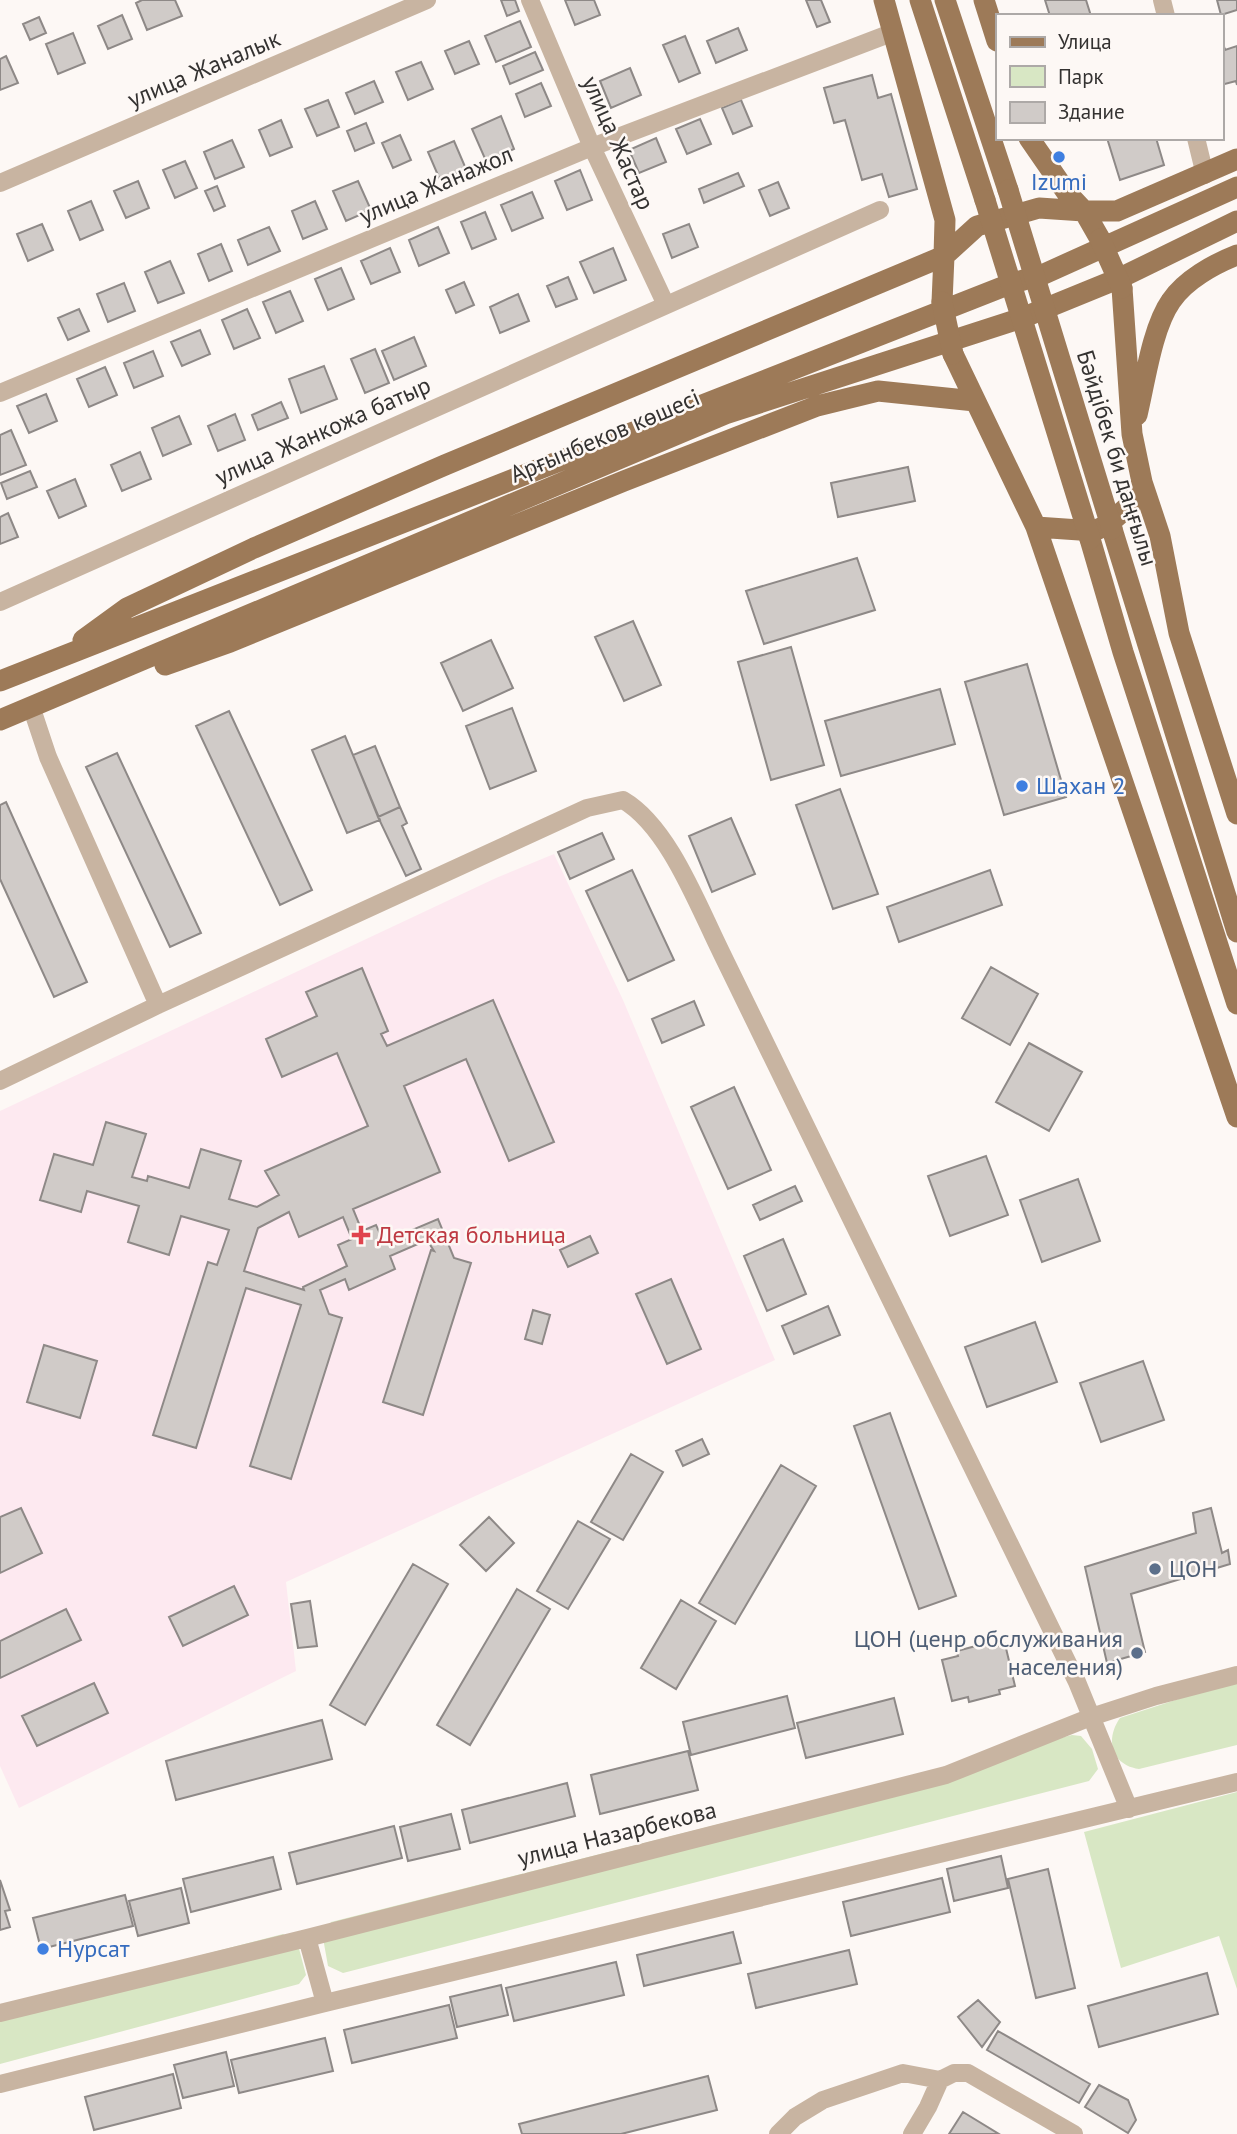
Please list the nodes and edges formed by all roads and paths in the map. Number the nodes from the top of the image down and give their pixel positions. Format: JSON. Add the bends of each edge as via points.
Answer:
{"nodes":[{"id":1,"x":427,"y":0,"type":"edge"},
{"id":2,"x":530,"y":0,"type":"edge"},
{"id":3,"x":884,"y":0,"type":"edge"},
{"id":4,"x":920,"y":0,"type":"edge"},
{"id":5,"x":945,"y":0,"type":"edge"},
{"id":6,"x":984,"y":0,"type":"edge"},
{"id":7,"x":894,"y":32,"type":"junction"},
{"id":8,"x":996,"y":38,"type":"edge"},
{"id":9,"x":1030,"y":140,"type":"edge"},
{"id":10,"x":1196,"y":140,"type":"edge"},
{"id":11,"x":592,"y":147,"type":"junction"},
{"id":12,"x":1237,"y":159,"type":"edge"},
{"id":13,"x":1205,"y":175,"type":"junction"},
{"id":14,"x":0,"y":183,"type":"edge"},
{"id":15,"x":1237,"y":187,"type":"edge"},
{"id":16,"x":880,"y":210,"type":"dead end"},
{"id":17,"x":1084,"y":211,"type":"junction"},
{"id":18,"x":1237,"y":221,"type":"edge"},
{"id":19,"x":1237,"y":255,"type":"edge"},
{"id":20,"x":944,"y":257,"type":"junction"},
{"id":21,"x":666,"y":304,"type":"junction"},
{"id":22,"x":0,"y":393,"type":"edge"},
{"id":23,"x":975,"y":401,"type":"junction"},
{"id":24,"x":1132,"y":434,"type":"junction"},
{"id":25,"x":1142,"y":482,"type":"junction"},
{"id":26,"x":1036,"y":527,"type":"junction"},
{"id":27,"x":0,"y":602,"type":"edge"},
{"id":28,"x":58,"y":658,"type":"junction"},
{"id":29,"x":0,"y":681,"type":"edge"},
{"id":30,"x":78,"y":687,"type":"junction"},
{"id":31,"x":31,"y":706,"type":"junction"},
{"id":32,"x":0,"y":720,"type":"edge"},
{"id":33,"x":1237,"y":814,"type":"edge"},
{"id":34,"x":1237,"y":932,"type":"edge"},
{"id":35,"x":1237,"y":1004,"type":"edge"},
{"id":36,"x":158,"y":1005,"type":"junction"},
{"id":37,"x":0,"y":1082,"type":"edge"},
{"id":38,"x":1237,"y":1117,"type":"edge"},
{"id":39,"x":1237,"y":1675,"type":"edge"},
{"id":40,"x":1091,"y":1717,"type":"junction"},
{"id":41,"x":1237,"y":1782,"type":"edge"},
{"id":42,"x":1129,"y":1809,"type":"junction"},
{"id":43,"x":307,"y":1938,"type":"junction"},
{"id":44,"x":325,"y":2003,"type":"junction"},
{"id":45,"x":0,"y":2013,"type":"edge"},
{"id":46,"x":940,"y":2080,"type":"junction"},
{"id":47,"x":0,"y":2084,"type":"edge"},
{"id":48,"x":778,"y":2134,"type":"edge"},
{"id":49,"x":912,"y":2134,"type":"edge"},
{"id":50,"x":1074,"y":2134,"type":"edge"}],
"edges":[{"from":1,"to":14,"type":"street","name":"улица Жаналык"},
{"from":2,"to":11,"type":"street","name":"улица Жастар"},
{"from":3,"to":7,"type":"main road"},
{"from":4,"to":35,"type":"main road","name":"Бәйдібек би даңғылы","bridge":true},
{"from":5,"to":34,"type":"main road","name":"Бәйдібек би даңғылы","bridge":true},
{"from":6,"to":8,"type":"main road"},
{"from":7,"to":11,"type":"street","name":"улица Жанажол"},
{"from":7,"to":20,"type":"main road","via":[[945,220]]},
{"from":9,"to":17,"type":"main road"},
{"from":10,"to":13,"type":"street"},
{"from":11,"to":21,"type":"street","name":"улица Жастар"},
{"from":11,"to":22,"type":"street","name":"улица Жанажол"},
{"from":12,"to":13,"type":"main road"},
{"from":13,"to":17,"type":"main road","via":[[1117,211]]},
{"from":15,"to":28,"type":"main road","name":"Арғынбеков көшесі","via":[[1044,274]]},
{"from":16,"to":21,"type":"street","name":"улица Жанкожа батыр"},
{"from":17,"to":20,"type":"main road","via":[[1038,208],[977,226]]},
{"from":17,"to":24,"type":"main road","bridge":true,"via":[[1122,288]]},
{"from":18,"to":30,"type":"main road","name":"Арғынбеков көшесі","via":[[1120,278],[1022,318],[725,414]]},
{"from":19,"to":24,"type":"main road","via":[[1199,276],[1172,299],[1160,322]]},
{"from":20,"to":23,"type":"main road","bridge":true,"via":[[942,302],[953,354]]},
{"from":20,"to":28,"type":"main road","via":[[254,548],[127,608]]},
{"from":21,"to":27,"type":"street","name":"улица Жанкожа батыр"},
{"from":23,"to":26,"type":"main road"},
{"from":23,"to":30,"type":"main road","via":[[878,391],[817,406],[230,642],[138,674]]},
{"from":24,"to":25,"type":"main road"},
{"from":25,"to":26,"type":"main road","via":[[1131,504],[1094,531]]},
{"from":25,"to":33,"type":"main road","via":[[1160,536],[1179,633]]},
{"from":26,"to":38,"type":"main road"},
{"from":28,"to":29,"type":"main road","name":"Арғынбеков көшесі"},
{"from":30,"to":31,"type":"main road","name":"Арғынбеков көшесі"},
{"from":31,"to":32,"type":"main road","name":"Арғынбеков көшесі"},
{"from":31,"to":36,"type":"street","via":[[48,757]]},
{"from":36,"to":37,"type":"street"},
{"from":36,"to":40,"type":"street","via":[[587,808],[623,800],[639,810],[665,841],[716,942]]},
{"from":39,"to":40,"type":"street","name":"улица Назарбекова"},
{"from":40,"to":42,"type":"street"},
{"from":40,"to":43,"type":"street","name":"улица Назарбекова","via":[[946,1775]]},
{"from":41,"to":42,"type":"street"},
{"from":42,"to":44,"type":"street"},
{"from":43,"to":44,"type":"street"},
{"from":43,"to":45,"type":"street","name":"улица Назарбекова"},
{"from":44,"to":47,"type":"street"},
{"from":46,"to":48,"type":"street","via":[[903,2073],[823,2101],[794,2117]]},
{"from":46,"to":49,"type":"street"},
{"from":46,"to":50,"type":"street","via":[[968,2073]]}]}
